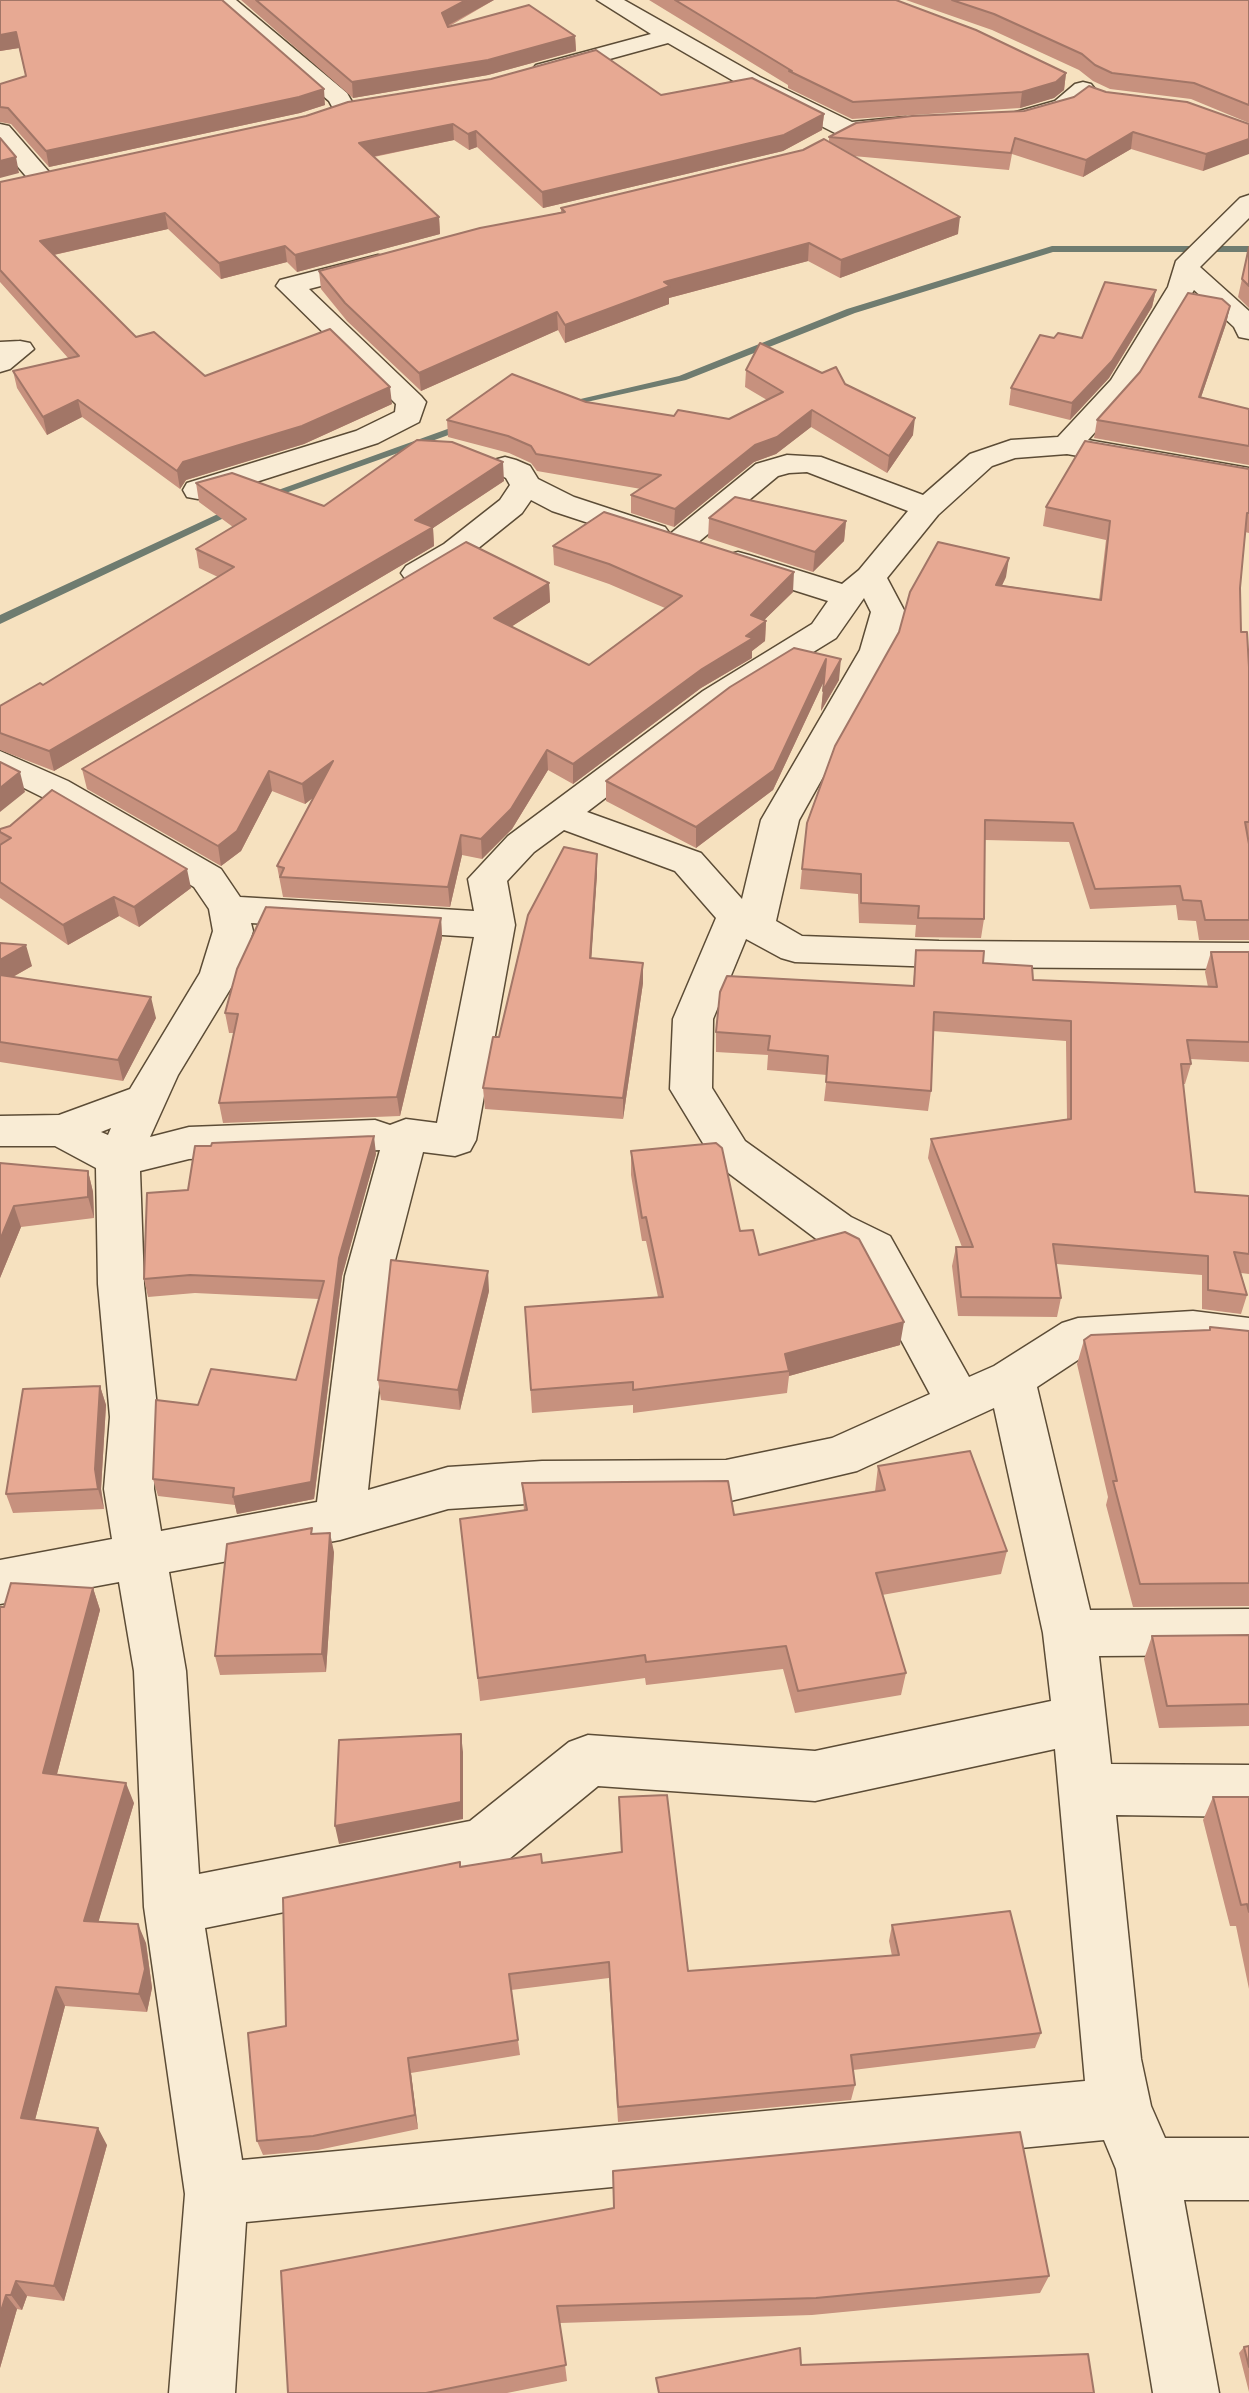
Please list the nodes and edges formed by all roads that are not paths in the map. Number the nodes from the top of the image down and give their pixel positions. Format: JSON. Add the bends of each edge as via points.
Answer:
{"nodes":[{"id":1,"x":223,"y":0,"type":"edge"},
{"id":2,"x":608,"y":0,"type":"edge"},
{"id":3,"x":669,"y":36,"type":"junction"},
{"id":4,"x":521,"y":77,"type":"edge"},
{"id":5,"x":1086,"y":88,"type":"edge"},
{"id":6,"x":373,"y":104,"type":"edge"},
{"id":7,"x":344,"y":109,"type":"junction"},
{"id":8,"x":319,"y":118,"type":"edge"},
{"id":9,"x":993,"y":120,"type":"edge"},
{"id":10,"x":924,"y":122,"type":"edge"},
{"id":11,"x":848,"y":130,"type":"junction"},
{"id":12,"x":0,"y":131,"type":"edge"},
{"id":13,"x":820,"y":145,"type":"edge"},
{"id":14,"x":70,"y":172,"type":"edge"},
{"id":15,"x":40,"y":177,"type":"junction"},
{"id":16,"x":13,"y":184,"type":"edge"},
{"id":17,"x":1249,"y":203,"type":"edge"},
{"id":18,"x":396,"y":258,"type":"edge"},
{"id":19,"x":1185,"y":267,"type":"junction"},
{"id":20,"x":1239,"y":308,"type":"edge"},
{"id":21,"x":1249,"y":331,"type":"edge"},
{"id":22,"x":0,"y":350,"type":"edge"},
{"id":23,"x":0,"y":363,"type":"edge"},
{"id":24,"x":1067,"y":445,"type":"junction"},
{"id":25,"x":484,"y":458,"type":"edge"},
{"id":26,"x":1249,"y":477,"type":"edge"},
{"id":27,"x":198,"y":490,"type":"edge"},
{"id":28,"x":518,"y":495,"type":"junction"},
{"id":29,"x":927,"y":508,"type":"junction"},
{"id":30,"x":679,"y":542,"type":"junction"},
{"id":31,"x":858,"y":586,"type":"junction"},
{"id":32,"x":388,"y":590,"type":"edge"},
{"id":33,"x":0,"y":762,"type":"edge"},
{"id":34,"x":562,"y":816,"type":"junction"},
{"id":35,"x":228,"y":909,"type":"junction"},
{"id":36,"x":746,"y":921,"type":"junction"},
{"id":37,"x":496,"y":925,"type":"junction"},
{"id":38,"x":1249,"y":956,"type":"edge"},
{"id":39,"x":146,"y":1099,"type":"junction"},
{"id":40,"x":62,"y":1130,"type":"junction"},
{"id":41,"x":0,"y":1131,"type":"edge"},
{"id":42,"x":406,"y":1135,"type":"junction"},
{"id":43,"x":118,"y":1160,"type":"junction"},
{"id":44,"x":1249,"y":1336,"type":"edge"},
{"id":45,"x":1011,"y":1379,"type":"junction"},
{"id":46,"x":958,"y":1401,"type":"junction"},
{"id":47,"x":340,"y":1519,"type":"junction"},
{"id":48,"x":142,"y":1558,"type":"junction"},
{"id":49,"x":0,"y":1582,"type":"edge"},
{"id":50,"x":1249,"y":1632,"type":"edge"},
{"id":51,"x":1069,"y":1633,"type":"junction"},
{"id":52,"x":1080,"y":1719,"type":"junction"},
{"id":53,"x":1086,"y":1789,"type":"junction"},
{"id":54,"x":1249,"y":1791,"type":"edge"},
{"id":55,"x":173,"y":1907,"type":"junction"},
{"id":56,"x":1121,"y":2108,"type":"junction"},
{"id":57,"x":1147,"y":2169,"type":"junction"},
{"id":58,"x":1249,"y":2169,"type":"edge"},
{"id":59,"x":216,"y":2194,"type":"junction"},
{"id":60,"x":202,"y":2393,"type":"edge"},
{"id":61,"x":1186,"y":2393,"type":"edge"}],
"edges":[{"from":1,"to":7,"type":"street","via":[[339,98]]},
{"from":2,"to":3,"type":"street"},
{"from":3,"to":4,"type":"street"},
{"from":3,"to":11,"type":"street"},
{"from":5,"to":9,"type":"street","via":[[1063,106]]},
{"from":6,"to":7,"type":"street"},
{"from":7,"to":8,"type":"street"},
{"from":10,"to":11,"type":"street"},
{"from":11,"to":13,"type":"street"},
{"from":12,"to":15,"type":"street"},
{"from":14,"to":15,"type":"street"},
{"from":15,"to":16,"type":"street"},
{"from":17,"to":19,"type":"street"},
{"from":18,"to":27,"type":"street","via":[[290,286],[411,402],[399,435],[367,437]]},
{"from":19,"to":20,"type":"street"},
{"from":19,"to":24,"type":"street","via":[[1182,287],[1124,383]]},
{"from":20,"to":21,"type":"street"},
{"from":22,"to":23,"type":"street","via":[[20,349]]},
{"from":24,"to":26,"type":"street"},
{"from":24,"to":29,"type":"street","via":[[1011,449],[981,460]]},
{"from":25,"to":28,"type":"street","via":[[519,472]]},
{"from":28,"to":30,"type":"street"},
{"from":28,"to":32,"type":"street","via":[[455,551]]},
{"from":29,"to":30,"type":"street","via":[[810,463],[787,464],[767,470]]},
{"from":29,"to":31,"type":"street"},
{"from":30,"to":31,"type":"street"},
{"from":31,"to":34,"type":"street","via":[[824,631],[715,698]]},
{"from":31,"to":36,"type":"street","via":[[888,612],[877,650],[780,820]]},
{"from":33,"to":35,"type":"street","via":[[208,878]]},
{"from":34,"to":36,"type":"street","via":[[688,862]]},
{"from":34,"to":37,"type":"street","via":[[521,844],[487,879]]},
{"from":35,"to":37,"type":"street"},
{"from":35,"to":39,"type":"street","via":[[233,931],[220,973]]},
{"from":36,"to":38,"type":"street","via":[[795,949]]},
{"from":36,"to":46,"type":"street","via":[[693,1019],[691,1089],[730,1152],[835,1229],[874,1248]]},
{"from":37,"to":42,"type":"street","via":[[455,1140]]},
{"from":39,"to":40,"type":"street"},
{"from":39,"to":43,"type":"street"},
{"from":40,"to":41,"type":"street"},
{"from":40,"to":43,"type":"street"},
{"from":42,"to":43,"type":"street","via":[[189,1143]]},
{"from":42,"to":47,"type":"street","via":[[368,1276]]},
{"from":43,"to":48,"type":"street","via":[[121,1284],[134,1417],[129,1489]]},
{"from":44,"to":45,"type":"street","via":[[1193,1329],[1078,1336]]},
{"from":45,"to":46,"type":"street"},
{"from":45,"to":51,"type":"street"},
{"from":46,"to":47,"type":"street","via":[[840,1457],[726,1481],[448,1488]]},
{"from":47,"to":48,"type":"street"},
{"from":48,"to":49,"type":"street"},
{"from":48,"to":55,"type":"street","via":[[160,1671]]},
{"from":50,"to":51,"type":"street"},
{"from":51,"to":52,"type":"street"},
{"from":52,"to":53,"type":"street"},
{"from":52,"to":55,"type":"street","via":[[815,1776],[588,1760],[483,1845]]},
{"from":53,"to":54,"type":"street"},
{"from":53,"to":56,"type":"street","via":[[1111,2059]]},
{"from":55,"to":59,"type":"street"},
{"from":56,"to":57,"type":"street"},
{"from":56,"to":59,"type":"street"},
{"from":57,"to":58,"type":"street"},
{"from":57,"to":61,"type":"street"},
{"from":59,"to":60,"type":"street"}]}
